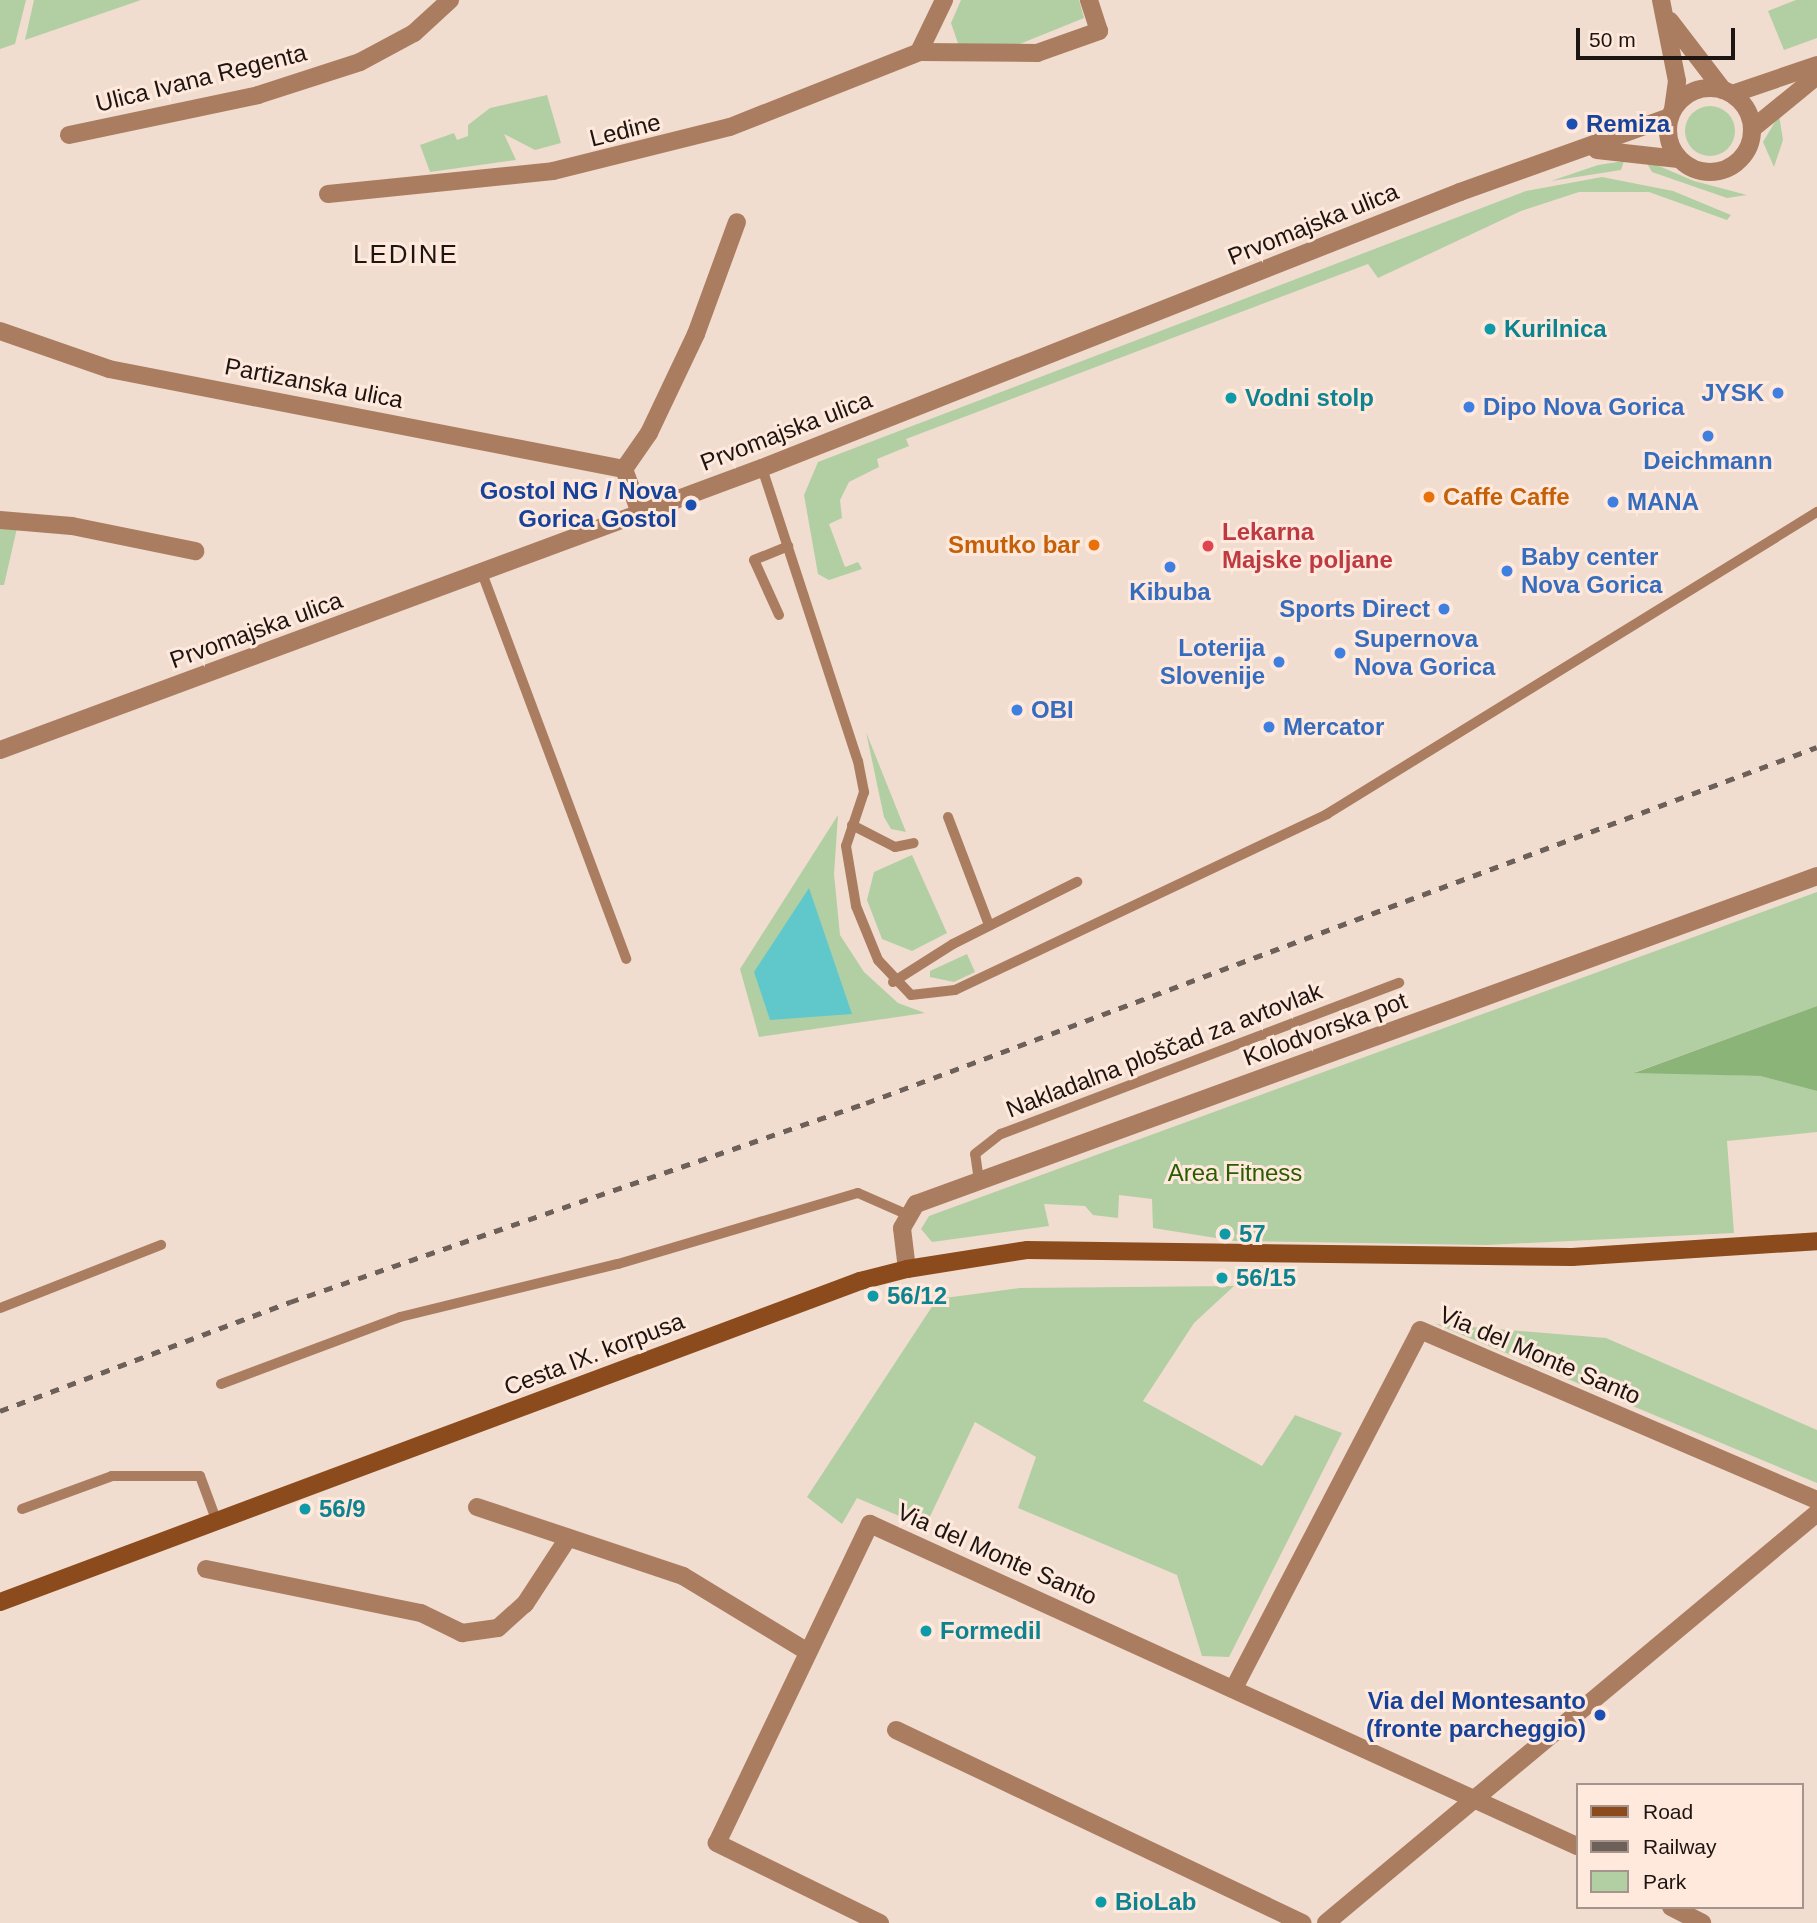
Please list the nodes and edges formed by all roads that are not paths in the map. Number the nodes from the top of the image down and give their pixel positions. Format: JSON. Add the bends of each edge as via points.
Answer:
{"nodes":[{"id":1,"x":450,"y":0,"type":"edge"},
{"id":2,"x":944,"y":0,"type":"edge"},
{"id":3,"x":1089,"y":0,"type":"edge"},
{"id":4,"x":1664,"y":8,"type":"edge"},
{"id":5,"x":919,"y":52,"type":"junction"},
{"id":6,"x":1817,"y":65,"type":"edge"},
{"id":7,"x":1817,"y":76,"type":"edge"},
{"id":8,"x":1727,"y":92,"type":"junction"},
{"id":9,"x":1671,"y":113,"type":"junction"},
{"id":10,"x":1752,"y":129,"type":"junction"},
{"id":11,"x":69,"y":135,"type":"dead end"},
{"id":12,"x":1587,"y":150,"type":"junction"},
{"id":13,"x":1679,"y":159,"type":"junction"},
{"id":14,"x":328,"y":194,"type":"dead end"},
{"id":15,"x":737,"y":222,"type":"dead end"},
{"id":16,"x":0,"y":331,"type":"edge"},
{"id":17,"x":762,"y":468,"type":"junction"},
{"id":18,"x":624,"y":469,"type":"junction"},
{"id":19,"x":1817,"y":512,"type":"edge"},
{"id":20,"x":640,"y":513,"type":"junction"},
{"id":21,"x":0,"y":520,"type":"edge"},
{"id":22,"x":788,"y":546,"type":"junction"},
{"id":23,"x":195,"y":551,"type":"dead end"},
{"id":24,"x":482,"y":573,"type":"junction"},
{"id":25,"x":779,"y":615,"type":"dead end"},
{"id":26,"x":0,"y":751,"type":"edge"},
{"id":27,"x":948,"y":817,"type":"dead end"},
{"id":28,"x":852,"y":825,"type":"junction"},
{"id":29,"x":914,"y":843,"type":"dead end"},
{"id":30,"x":1817,"y":876,"type":"edge"},
{"id":31,"x":1077,"y":882,"type":"dead end"},
{"id":32,"x":989,"y":925,"type":"junction"},
{"id":33,"x":626,"y":959,"type":"dead end"},
{"id":34,"x":893,"y":982,"type":"junction"},
{"id":35,"x":1399,"y":983,"type":"dead end"},
{"id":36,"x":979,"y":1181,"type":"junction"},
{"id":37,"x":906,"y":1214,"type":"junction"},
{"id":38,"x":1817,"y":1241,"type":"edge"},
{"id":39,"x":161,"y":1245,"type":"dead end"},
{"id":40,"x":908,"y":1269,"type":"junction"},
{"id":41,"x":0,"y":1308,"type":"edge"},
{"id":42,"x":221,"y":1384,"type":"dead end"},
{"id":43,"x":1817,"y":1500,"type":"edge"},
{"id":44,"x":477,"y":1507,"type":"dead end"},
{"id":45,"x":22,"y":1509,"type":"dead end"},
{"id":46,"x":1817,"y":1513,"type":"edge"},
{"id":47,"x":216,"y":1522,"type":"junction"},
{"id":48,"x":568,"y":1538,"type":"junction"},
{"id":49,"x":206,"y":1569,"type":"dead end"},
{"id":50,"x":0,"y":1602,"type":"edge"},
{"id":51,"x":808,"y":1653,"type":"junction"},
{"id":52,"x":1234,"y":1688,"type":"junction"},
{"id":53,"x":897,"y":1730,"type":"dead end"},
{"id":54,"x":1477,"y":1797,"type":"junction"},
{"id":55,"x":1576,"y":1846,"type":"edge"},
{"id":56,"x":1675,"y":1909,"type":"edge"},
{"id":57,"x":880,"y":1923,"type":"edge"},
{"id":58,"x":1303,"y":1923,"type":"edge"},
{"id":59,"x":1326,"y":1923,"type":"edge"},
{"id":60,"x":1702,"y":1923,"type":"edge"}],
"edges":[{"from":1,"to":11,"type":"street","name":"Ulica Ivana Regenta","via":[[414,33],[360,62],[258,94]]},
{"from":2,"to":5,"type":"street"},
{"from":3,"to":5,"type":"street","name":"Ledine","via":[[1099,31],[1037,53]]},
{"from":4,"to":8,"type":"street"},
{"from":4,"to":9,"type":"street","via":[[1677,81]]},
{"from":5,"to":14,"type":"street","name":"Ledine","via":[[730,127],[610,161]]},
{"from":6,"to":8,"type":"street","name":"Prvomajska ulica"},
{"from":7,"to":10,"type":"street","name":"Prvomajska ulica"},
{"from":8,"to":9,"type":"street","name":"Prvomajska ulica","via":[[1695,90]]},
{"from":8,"to":10,"type":"street"},
{"from":9,"to":12,"type":"street","name":"Prvomajska ulica"},
{"from":9,"to":13,"type":"street","via":[[1668,139]]},
{"from":10,"to":13,"type":"street","name":"Prvomajska ulica","via":[[1746,152],[1728,169],[1702,172]]},
{"from":12,"to":13,"type":"street","name":"Prvomajska ulica"},
{"from":12,"to":17,"type":"street","name":"Prvomajska ulica","via":[[1460,192]]},
{"from":15,"to":18,"type":"street","via":[[696,334],[649,433]]},
{"from":16,"to":18,"type":"street","name":"Partizanska ulica","via":[[108,369]]},
{"from":17,"to":20,"type":"street","name":"Prvomajska ulica"},
{"from":17,"to":22,"type":"lane"},
{"from":18,"to":20,"type":"street"},
{"from":19,"to":34,"type":"lane","via":[[1327,814],[955,990],[911,995]]},
{"from":20,"to":24,"type":"street","name":"Prvomajska ulica"},
{"from":21,"to":23,"type":"street","via":[[72,526]]},
{"from":22,"to":25,"type":"lane","via":[[754,560]]},
{"from":22,"to":28,"type":"lane","via":[[858,761],[864,792]]},
{"from":24,"to":26,"type":"street","name":"Prvomajska ulica"},
{"from":24,"to":33,"type":"lane"},
{"from":27,"to":32,"type":"lane"},
{"from":28,"to":29,"type":"lane","via":[[895,847]]},
{"from":28,"to":34,"type":"lane","via":[[846,846],[856,906]]},
{"from":30,"to":36,"type":"street","name":"Kolodvorska pot"},
{"from":31,"to":32,"type":"lane"},
{"from":32,"to":34,"type":"lane"},
{"from":35,"to":36,"type":"lane","name":"Nakladalna ploščad za avtovlak","via":[[1001,1134],[975,1154]]},
{"from":36,"to":37,"type":"street","name":"Kolodvorska pot"},
{"from":37,"to":40,"type":"street"},
{"from":37,"to":42,"type":"lane","via":[[858,1193],[618,1264],[400,1317]]},
{"from":38,"to":40,"type":"main road","name":"Cesta IX. korpusa","via":[[1572,1256],[1027,1250]]},
{"from":39,"to":41,"type":"lane"},
{"from":40,"to":47,"type":"main road","name":"Cesta IX. korpusa","via":[[860,1281]]},
{"from":43,"to":52,"type":"street","name":"Via del Monte Santo","via":[[1420,1330]]},
{"from":44,"to":48,"type":"street"},
{"from":45,"to":47,"type":"lane","via":[[112,1476],[200,1476]]},
{"from":46,"to":54,"type":"street"},
{"from":47,"to":50,"type":"main road","name":"Cesta IX. korpusa"},
{"from":48,"to":49,"type":"street","via":[[524,1604],[498,1628],[462,1633],[421,1613]]},
{"from":48,"to":51,"type":"street","via":[[682,1576]]},
{"from":51,"to":52,"type":"street","name":"Via del Monte Santo","via":[[870,1524]]},
{"from":51,"to":57,"type":"street","name":"Via del Monte Santo","via":[[717,1843]]},
{"from":52,"to":54,"type":"street","name":"Via del Monte Santo"},
{"from":53,"to":58,"type":"street"},
{"from":54,"to":55,"type":"street","name":"Via del Monte Santo"},
{"from":54,"to":59,"type":"street"},
{"from":56,"to":60,"type":"street"}]}
